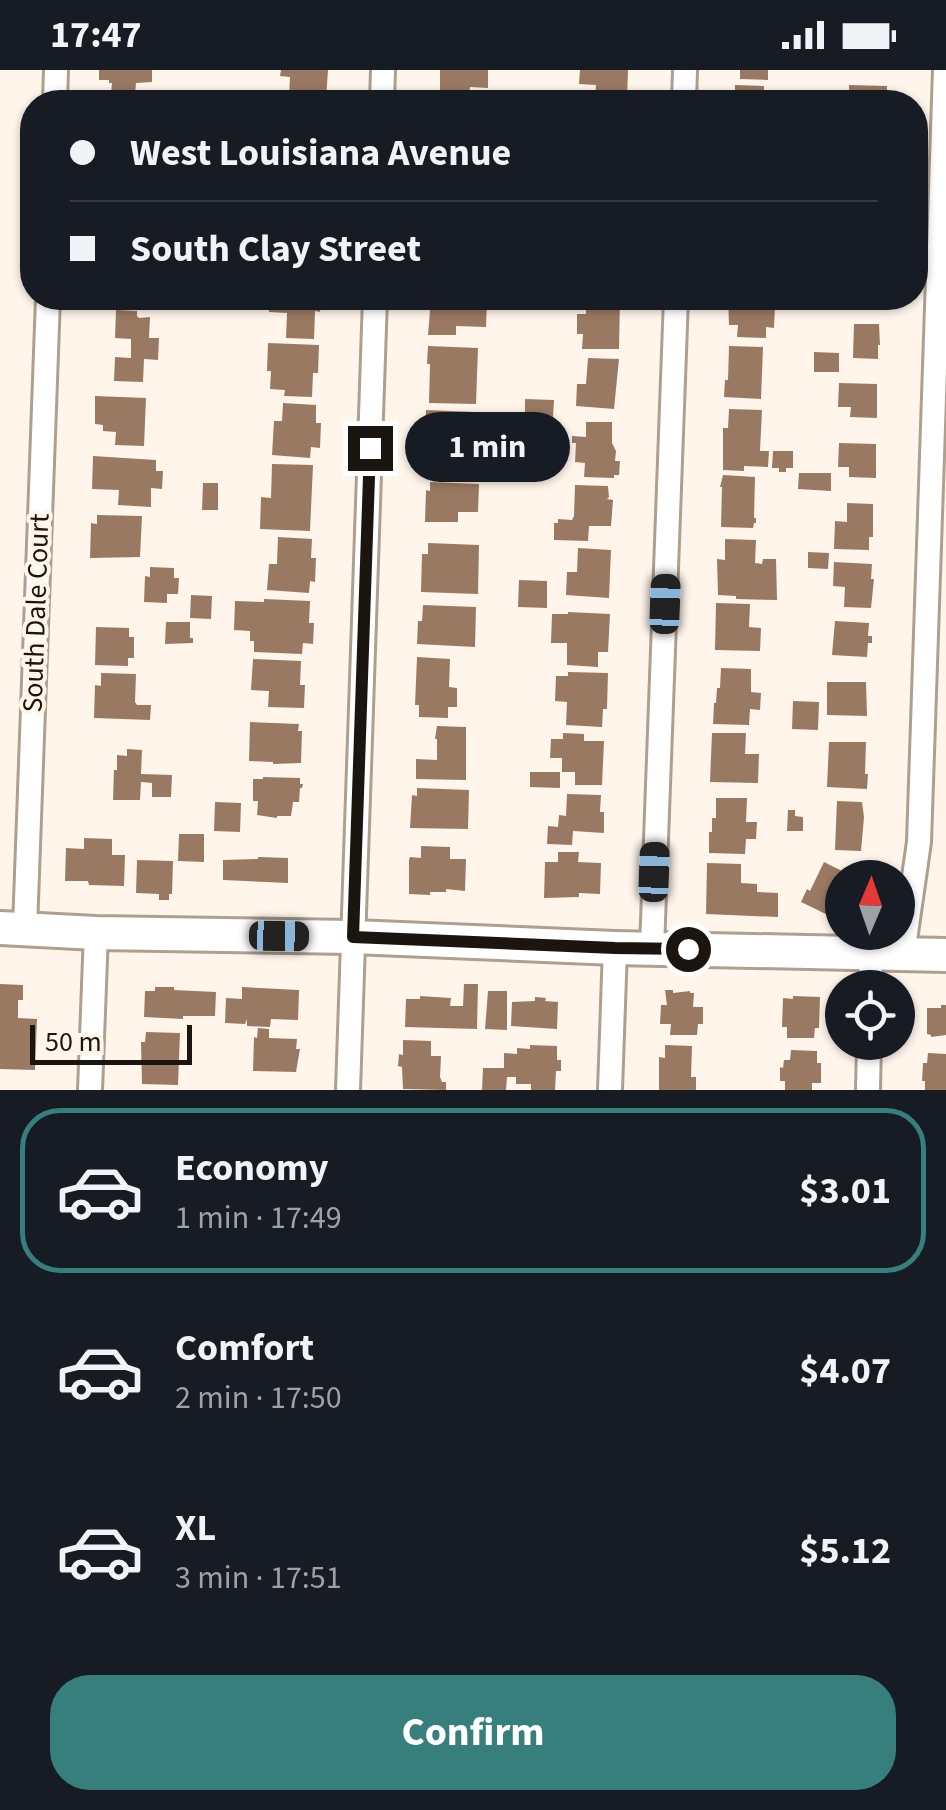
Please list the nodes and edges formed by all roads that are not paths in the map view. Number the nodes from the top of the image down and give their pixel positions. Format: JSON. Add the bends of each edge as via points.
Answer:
{"nodes":[{"id":1,"x":945,"y":70,"type":"edge"},
{"id":2,"x":47,"y":310,"type":"edge"},
{"id":3,"x":375,"y":310,"type":"edge"},
{"id":4,"x":676,"y":310,"type":"edge"},
{"id":5,"x":12,"y":928,"type":"edge"},
{"id":6,"x":96,"y":933,"type":"junction"},
{"id":7,"x":353,"y":937,"type":"junction"},
{"id":8,"x":615,"y":948,"type":"junction"},
{"id":9,"x":652,"y":948,"type":"junction"},
{"id":10,"x":887,"y":953,"type":"junction"},
{"id":11,"x":946,"y":955,"type":"edge"},
{"id":12,"x":879,"y":970,"type":"edge"},
{"id":13,"x":869,"y":1060,"type":"edge"},
{"id":14,"x":90,"y":1090,"type":"edge"},
{"id":15,"x":348,"y":1090,"type":"edge"},
{"id":16,"x":610,"y":1090,"type":"edge"},
{"id":17,"x":868,"y":1090,"type":"edge"}],
"edges":[{"from":1,"to":10,"type":"street","via":[[920,842]]},
{"from":2,"to":5,"type":"street","name":"South Dale Court"},
{"from":3,"to":7,"type":"street"},
{"from":4,"to":9,"type":"street"},
{"from":5,"to":6,"type":"street"},
{"from":6,"to":7,"type":"street"},
{"from":6,"to":14,"type":"street"},
{"from":7,"to":8,"type":"street"},
{"from":7,"to":15,"type":"street"},
{"from":8,"to":9,"type":"street"},
{"from":8,"to":16,"type":"street"},
{"from":9,"to":10,"type":"street"},
{"from":10,"to":11,"type":"street"},
{"from":10,"to":12,"type":"street"},
{"from":13,"to":17,"type":"street"}]}
